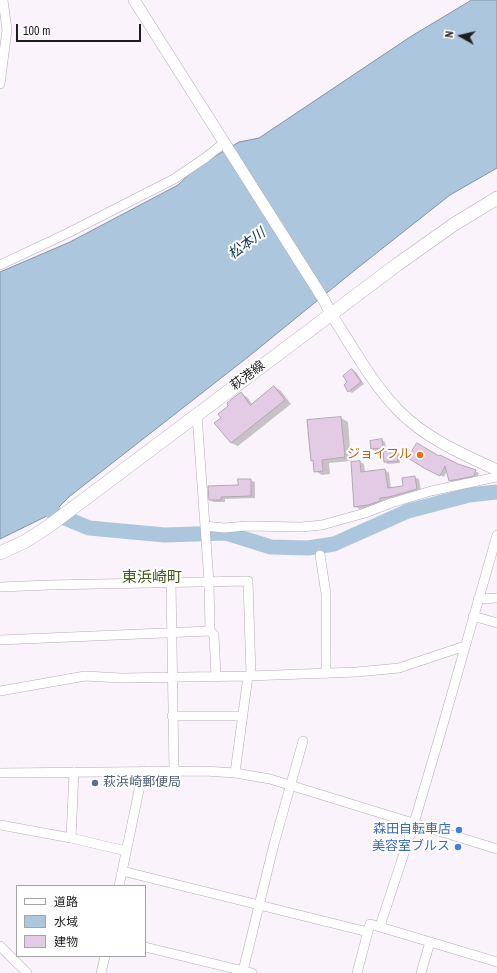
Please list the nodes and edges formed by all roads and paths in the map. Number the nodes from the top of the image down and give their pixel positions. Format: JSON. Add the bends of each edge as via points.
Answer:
{"nodes":[{"id":1,"x":3,"y":0,"type":"edge"},
{"id":2,"x":134,"y":0,"type":"edge"},
{"id":3,"x":0,"y":84,"type":"edge"},
{"id":4,"x":225,"y":145,"type":"junction"},
{"id":5,"x":497,"y":198,"type":"edge"},
{"id":6,"x":0,"y":265,"type":"edge"},
{"id":7,"x":331,"y":314,"type":"junction"},
{"id":8,"x":197,"y":414,"type":"junction"},
{"id":9,"x":497,"y":470,"type":"edge"},
{"id":10,"x":497,"y":477,"type":"edge"},
{"id":11,"x":205,"y":528,"type":"junction"},
{"id":12,"x":497,"y":535,"type":"edge"},
{"id":13,"x":0,"y":553,"type":"edge"},
{"id":14,"x":320,"y":555,"type":"dead end"},
{"id":15,"x":170,"y":582,"type":"junction"},
{"id":16,"x":209,"y":582,"type":"junction"},
{"id":17,"x":0,"y":587,"type":"edge"},
{"id":18,"x":497,"y":598,"type":"edge"},
{"id":19,"x":478,"y":599,"type":"junction"},
{"id":20,"x":473,"y":616,"type":"junction"},
{"id":21,"x":497,"y":623,"type":"edge"},
{"id":22,"x":210,"y":631,"type":"junction"},
{"id":23,"x":171,"y":633,"type":"junction"},
{"id":24,"x":0,"y":640,"type":"edge"},
{"id":25,"x":465,"y":646,"type":"junction"},
{"id":26,"x":326,"y":674,"type":"junction"},
{"id":27,"x":216,"y":676,"type":"junction"},
{"id":28,"x":249,"y":676,"type":"junction"},
{"id":29,"x":172,"y":677,"type":"junction"},
{"id":30,"x":0,"y":691,"type":"edge"},
{"id":31,"x":172,"y":716,"type":"junction"},
{"id":32,"x":242,"y":716,"type":"junction"},
{"id":33,"x":303,"y":741,"type":"dead end"},
{"id":34,"x":143,"y":771,"type":"junction"},
{"id":35,"x":174,"y":771,"type":"junction"},
{"id":36,"x":74,"y":772,"type":"junction"},
{"id":37,"x":0,"y":773,"type":"edge"},
{"id":38,"x":234,"y":773,"type":"junction"},
{"id":39,"x":291,"y":786,"type":"junction"},
{"id":40,"x":414,"y":823,"type":"junction"},
{"id":41,"x":0,"y":825,"type":"edge"},
{"id":42,"x":71,"y":838,"type":"junction"},
{"id":43,"x":497,"y":848,"type":"edge"},
{"id":44,"x":126,"y":851,"type":"junction"},
{"id":45,"x":122,"y":871,"type":"junction"},
{"id":46,"x":119,"y":885,"type":"edge"},
{"id":47,"x":258,"y":905,"type":"junction"},
{"id":48,"x":380,"y":926,"type":"junction"},
{"id":49,"x":368,"y":932,"type":"junction"},
{"id":50,"x":430,"y":942,"type":"junction"},
{"id":51,"x":0,"y":946,"type":"edge"},
{"id":52,"x":146,"y":947,"type":"edge"},
{"id":53,"x":105,"y":957,"type":"edge"},
{"id":54,"x":497,"y":962,"type":"edge"},
{"id":55,"x":248,"y":972,"type":"edge"},
{"id":56,"x":27,"y":973,"type":"edge"},
{"id":57,"x":101,"y":973,"type":"edge"},
{"id":58,"x":357,"y":973,"type":"edge"},
{"id":59,"x":421,"y":973,"type":"edge"}],
"edges":[{"from":1,"to":3,"type":"street","via":[[7,30]]},
{"from":2,"to":4,"type":"street"},
{"from":4,"to":6,"type":"street","via":[[174,179]]},
{"from":4,"to":7,"type":"street"},
{"from":5,"to":7,"type":"main road","name":"萩港線","via":[[453,225]]},
{"from":7,"to":8,"type":"main road","name":"萩港線"},
{"from":7,"to":9,"type":"street","via":[[382,391],[398,410],[433,438]]},
{"from":8,"to":11,"type":"street"},
{"from":8,"to":13,"type":"main road","name":"萩港線","via":[[49,526],[26,541]]},
{"from":10,"to":11,"type":"street","via":[[431,491],[322,525]]},
{"from":11,"to":16,"type":"street"},
{"from":12,"to":19,"type":"street"},
{"from":14,"to":26,"type":"street","via":[[326,594]]},
{"from":15,"to":16,"type":"street"},
{"from":15,"to":17,"type":"street"},
{"from":15,"to":23,"type":"street"},
{"from":16,"to":22,"type":"street"},
{"from":16,"to":28,"type":"street","via":[[248,581]]},
{"from":18,"to":19,"type":"street"},
{"from":19,"to":20,"type":"street"},
{"from":20,"to":21,"type":"street"},
{"from":20,"to":25,"type":"street"},
{"from":22,"to":23,"type":"street"},
{"from":22,"to":27,"type":"street","via":[[214,635]]},
{"from":23,"to":24,"type":"street"},
{"from":23,"to":29,"type":"street"},
{"from":25,"to":26,"type":"street","via":[[399,668]]},
{"from":25,"to":40,"type":"street"},
{"from":26,"to":28,"type":"street"},
{"from":27,"to":28,"type":"street"},
{"from":27,"to":29,"type":"street"},
{"from":28,"to":32,"type":"street"},
{"from":29,"to":30,"type":"street","via":[[85,676]]},
{"from":29,"to":31,"type":"street"},
{"from":31,"to":32,"type":"street"},
{"from":31,"to":35,"type":"street"},
{"from":32,"to":38,"type":"street"},
{"from":33,"to":39,"type":"street"},
{"from":34,"to":35,"type":"street"},
{"from":34,"to":36,"type":"street"},
{"from":34,"to":44,"type":"street"},
{"from":35,"to":38,"type":"street"},
{"from":36,"to":37,"type":"street"},
{"from":36,"to":42,"type":"street"},
{"from":38,"to":39,"type":"street","via":[[270,779]]},
{"from":39,"to":40,"type":"street"},
{"from":39,"to":47,"type":"street"},
{"from":40,"to":43,"type":"street"},
{"from":40,"to":48,"type":"street"},
{"from":41,"to":42,"type":"street"},
{"from":42,"to":44,"type":"street"},
{"from":44,"to":45,"type":"street"},
{"from":45,"to":46,"type":"street"},
{"from":45,"to":47,"type":"street"},
{"from":47,"to":49,"type":"street"},
{"from":47,"to":55,"type":"street"},
{"from":48,"to":49,"type":"street","via":[[370,924]]},
{"from":48,"to":50,"type":"street"},
{"from":49,"to":58,"type":"street"},
{"from":50,"to":54,"type":"street"},
{"from":50,"to":59,"type":"street"},
{"from":51,"to":56,"type":"street"},
{"from":52,"to":55,"type":"street"},
{"from":53,"to":57,"type":"street"}]}
